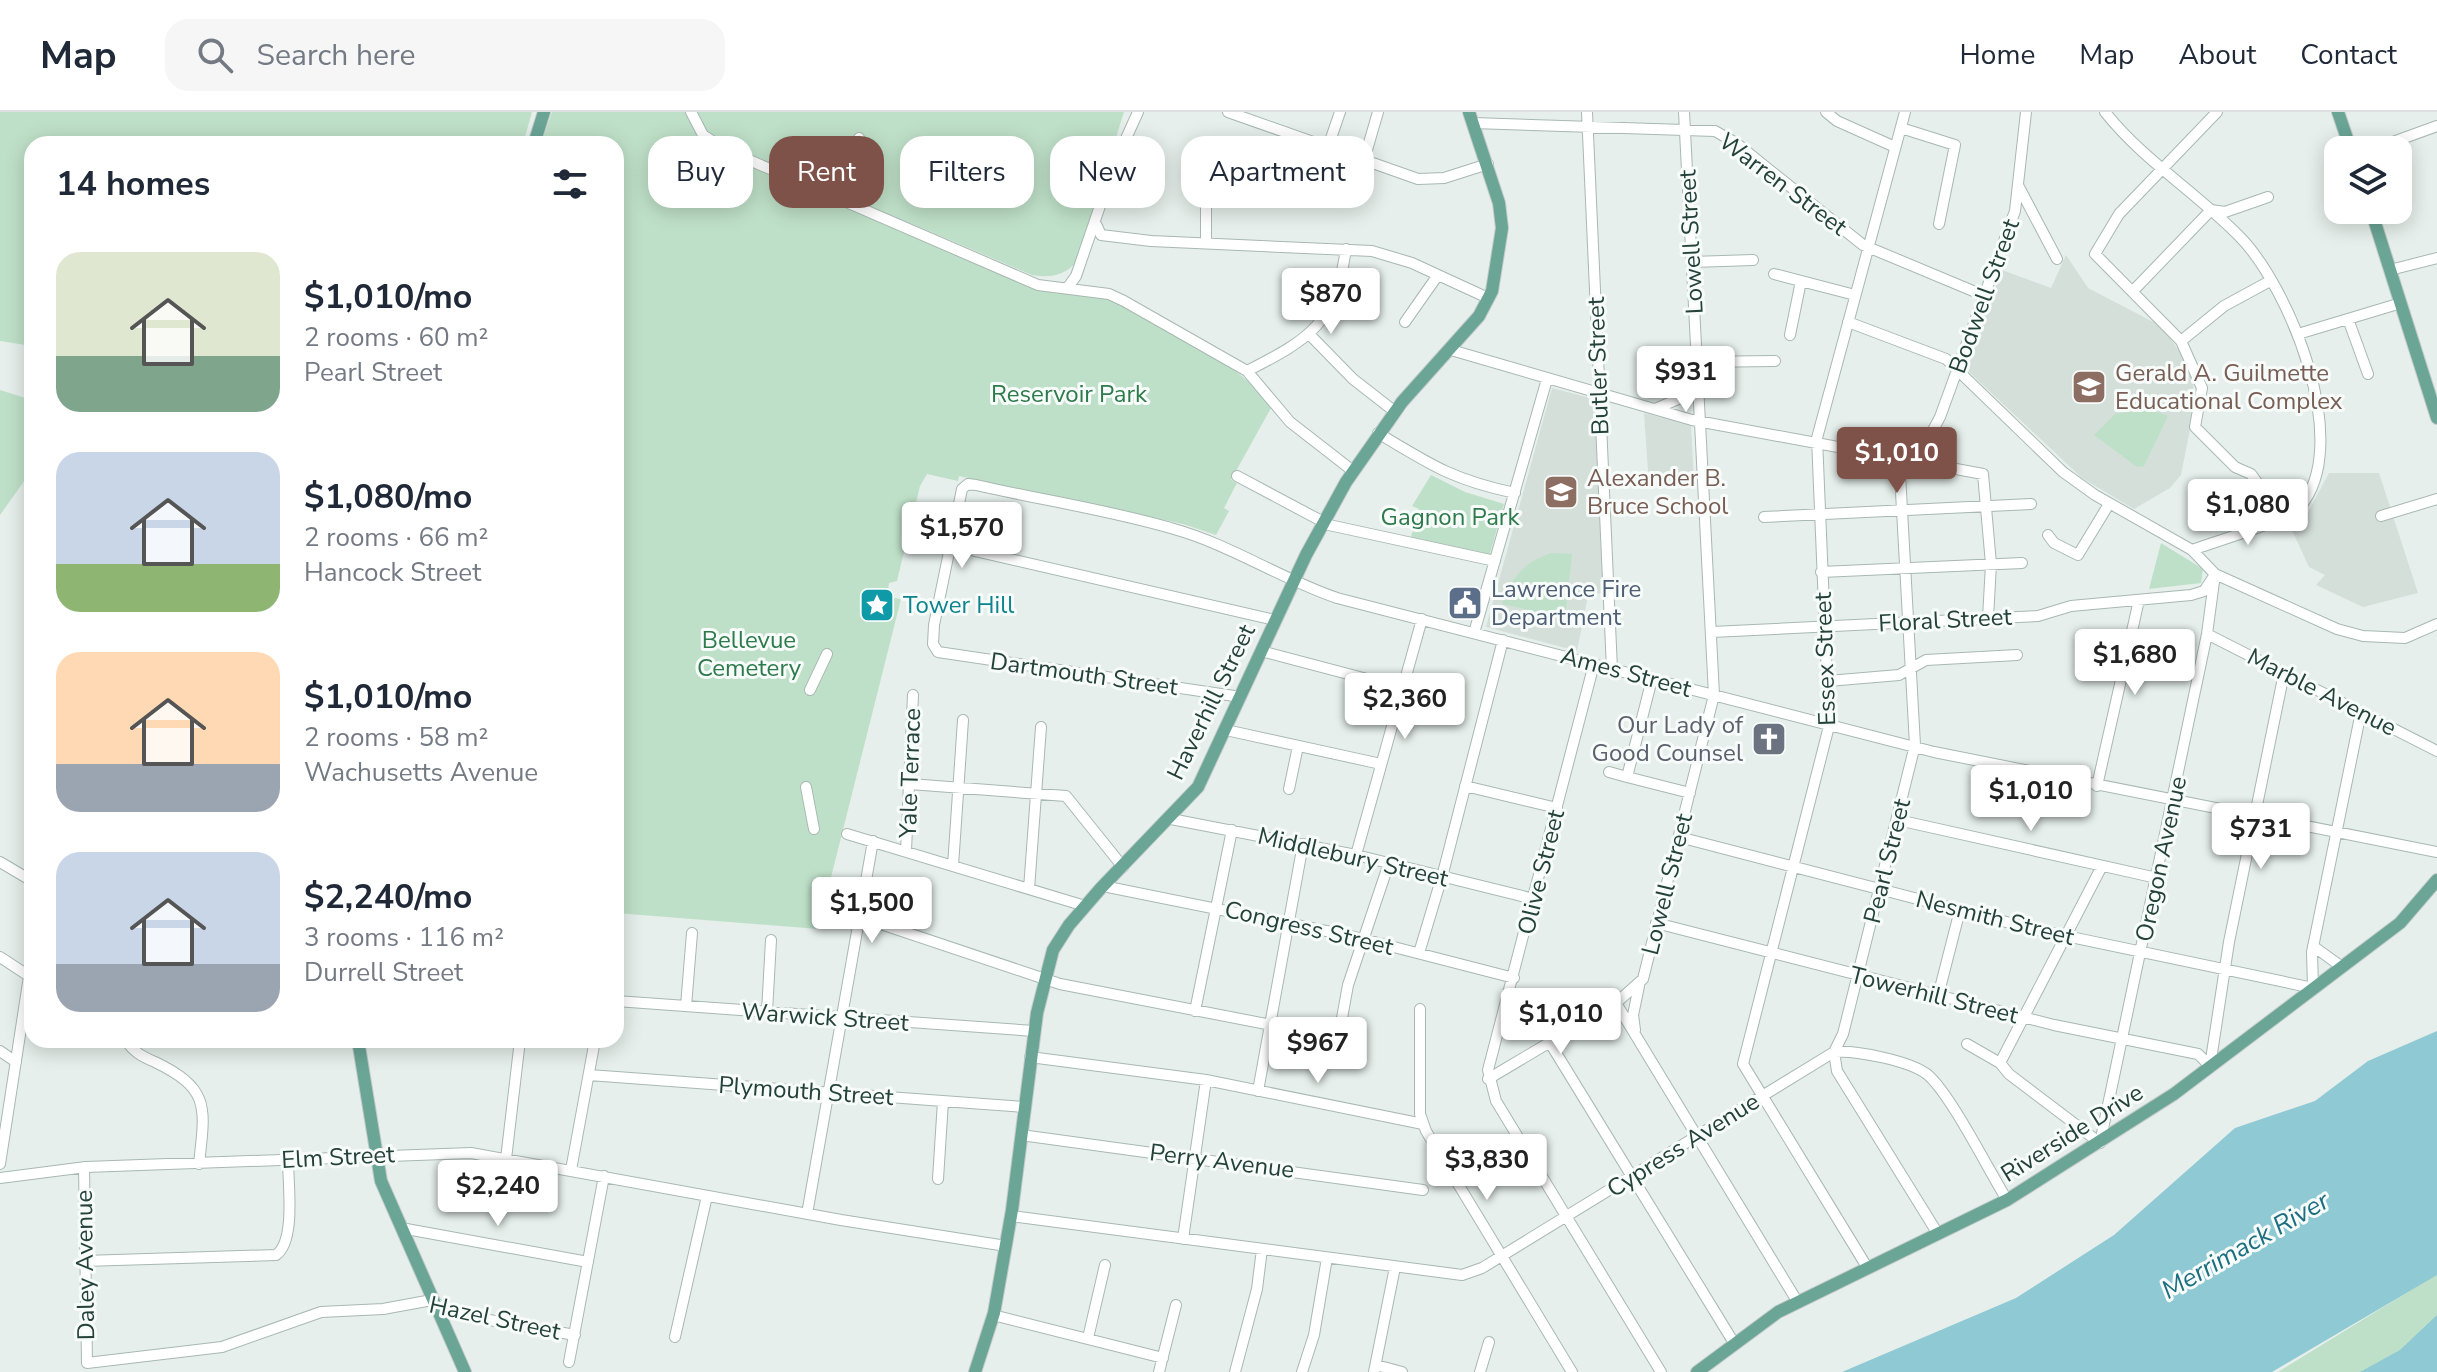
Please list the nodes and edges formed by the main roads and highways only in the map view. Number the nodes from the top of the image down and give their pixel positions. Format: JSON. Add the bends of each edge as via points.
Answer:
{"nodes":[{"id":1,"x":544,"y":112,"type":"edge"},
{"id":2,"x":2338,"y":112,"type":"edge"},
{"id":3,"x":1471,"y":118,"type":"edge"},
{"id":4,"x":536,"y":136,"type":"edge"},
{"id":5,"x":2346,"y":136,"type":"edge"},
{"id":6,"x":2375,"y":224,"type":"edge"},
{"id":7,"x":2437,"y":418,"type":"edge"},
{"id":8,"x":2437,"y":880,"type":"edge"},
{"id":9,"x":359,"y":1048,"type":"edge"},
{"id":10,"x":465,"y":1372,"type":"edge"},
{"id":11,"x":975,"y":1372,"type":"edge"},
{"id":12,"x":1697,"y":1372,"type":"edge"}],
"edges":[{"from":1,"to":4,"type":"main road"},
{"from":2,"to":5,"type":"main road"},
{"from":3,"to":11,"type":"main road","name":"Haverhill Street","via":[[1502,228],[1488,298],[1451,350],[1394,411],[1353,471],[1292,583],[1198,787],[1085,906],[1053,950],[1034,1031],[1006,1246]]},
{"from":6,"to":7,"type":"main road"},
{"from":8,"to":12,"type":"main road","name":"Riverside Drive","via":[[2400,923],[2100,1143],[2007,1200],[1797,1301]]},
{"from":9,"to":10,"type":"main road","via":[[381,1181]]}]}
